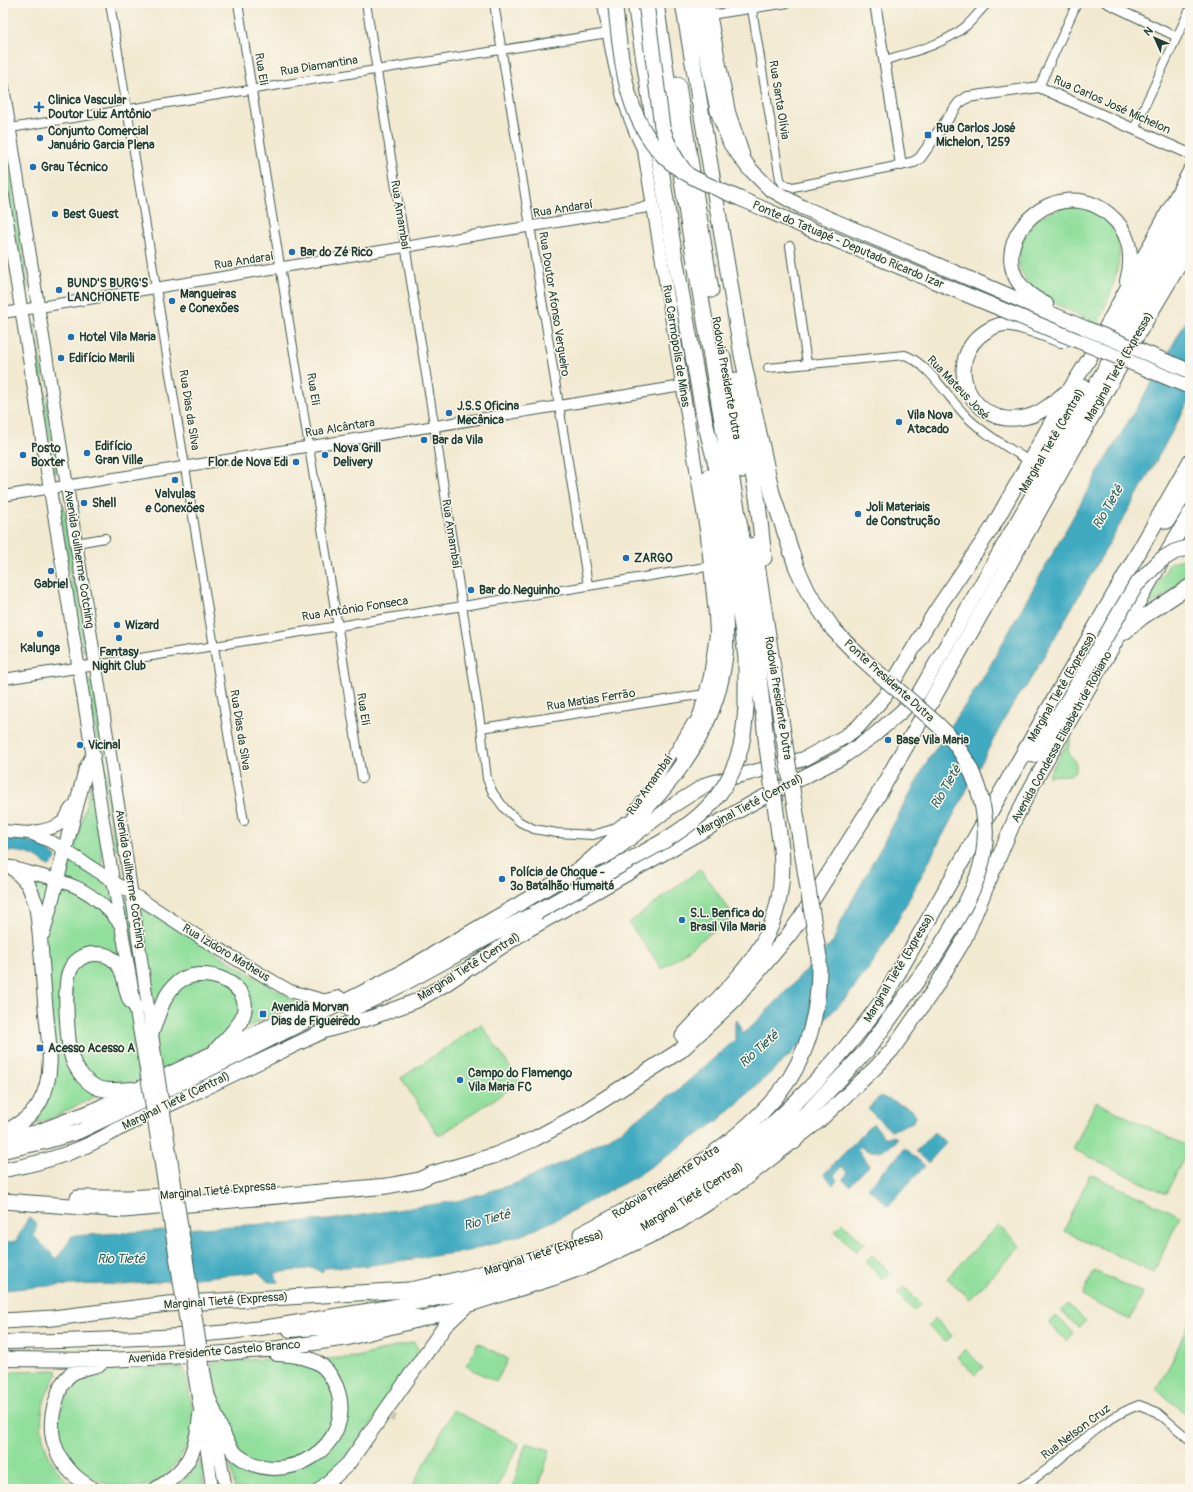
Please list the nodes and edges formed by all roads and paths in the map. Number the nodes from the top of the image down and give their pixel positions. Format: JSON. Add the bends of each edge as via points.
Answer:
{"nodes":[{"id":1,"x":110,"y":3,"type":"edge"},
{"id":2,"x":238,"y":3,"type":"edge"},
{"id":3,"x":366,"y":3,"type":"edge"},
{"id":4,"x":494,"y":3,"type":"edge"},
{"id":5,"x":604,"y":3,"type":"edge"},
{"id":6,"x":615,"y":3,"type":"edge"},
{"id":7,"x":635,"y":3,"type":"edge"},
{"id":8,"x":646,"y":3,"type":"edge"},
{"id":9,"x":656,"y":3,"type":"edge"},
{"id":10,"x":665,"y":3,"type":"edge"},
{"id":11,"x":682,"y":3,"type":"edge"},
{"id":12,"x":697,"y":3,"type":"edge"},
{"id":13,"x":788,"y":3,"type":"edge"},
{"id":14,"x":875,"y":3,"type":"edge"},
{"id":15,"x":988,"y":3,"type":"edge"},
{"id":16,"x":1077,"y":3,"type":"edge"},
{"id":17,"x":1106,"y":3,"type":"edge"},
{"id":18,"x":709,"y":9,"type":"edge"},
{"id":19,"x":752,"y":9,"type":"junction"},
{"id":20,"x":1190,"y":9,"type":"edge"},
{"id":21,"x":608,"y":33,"type":"junction"},
{"id":22,"x":1177,"y":37,"type":"junction"},
{"id":23,"x":501,"y":49,"type":"junction"},
{"id":24,"x":885,"y":60,"type":"junction"},
{"id":25,"x":376,"y":69,"type":"junction"},
{"id":26,"x":3,"y":87,"type":"edge"},
{"id":27,"x":1039,"y":87,"type":"junction"},
{"id":28,"x":252,"y":89,"type":"junction"},
{"id":29,"x":128,"y":110,"type":"junction"},
{"id":30,"x":10,"y":128,"type":"junction"},
{"id":31,"x":1134,"y":129,"type":"junction"},
{"id":32,"x":1190,"y":154,"type":"edge"},
{"id":33,"x":709,"y":165,"type":"junction"},
{"id":34,"x":901,"y":166,"type":"junction"},
{"id":35,"x":749,"y":168,"type":"junction"},
{"id":36,"x":1190,"y":171,"type":"edge"},
{"id":37,"x":685,"y":172,"type":"junction"},
{"id":38,"x":793,"y":187,"type":"joint"},
{"id":39,"x":1190,"y":194,"type":"edge"},
{"id":40,"x":3,"y":196,"type":"edge"},
{"id":41,"x":654,"y":206,"type":"junction"},
{"id":42,"x":1190,"y":220,"type":"edge"},
{"id":43,"x":529,"y":227,"type":"junction"},
{"id":44,"x":790,"y":246,"type":"dead end"},
{"id":45,"x":1190,"y":246,"type":"edge"},
{"id":46,"x":406,"y":247,"type":"junction"},
{"id":47,"x":282,"y":268,"type":"junction"},
{"id":48,"x":157,"y":288,"type":"junction"},
{"id":49,"x":1123,"y":296,"type":"junction"},
{"id":50,"x":38,"y":307,"type":"junction"},
{"id":51,"x":21,"y":310,"type":"junction"},
{"id":52,"x":3,"y":313,"type":"edge"},
{"id":53,"x":1081,"y":327,"type":"junction"},
{"id":54,"x":1073,"y":339,"type":"junction"},
{"id":55,"x":807,"y":364,"type":"junction"},
{"id":56,"x":768,"y":368,"type":"dead end"},
{"id":57,"x":1190,"y":371,"type":"edge"},
{"id":58,"x":682,"y":386,"type":"junction"},
{"id":59,"x":1190,"y":387,"type":"edge"},
{"id":60,"x":1070,"y":389,"type":"junction"},
{"id":61,"x":559,"y":406,"type":"junction"},
{"id":62,"x":706,"y":422,"type":"junction"},
{"id":63,"x":434,"y":426,"type":"junction"},
{"id":64,"x":310,"y":446,"type":"junction"},
{"id":65,"x":1029,"y":461,"type":"junction"},
{"id":66,"x":1190,"y":462,"type":"edge"},
{"id":67,"x":186,"y":466,"type":"junction"},
{"id":68,"x":1190,"y":485,"type":"edge"},
{"id":69,"x":67,"y":486,"type":"junction"},
{"id":70,"x":50,"y":488,"type":"junction"},
{"id":71,"x":3,"y":496,"type":"edge"},
{"id":72,"x":1011,"y":513,"type":"junction"},
{"id":73,"x":1190,"y":513,"type":"edge"},
{"id":74,"x":105,"y":537,"type":"dead end"},
{"id":75,"x":76,"y":543,"type":"junction"},
{"id":76,"x":1190,"y":547,"type":"edge"},
{"id":77,"x":712,"y":566,"type":"junction"},
{"id":78,"x":1122,"y":581,"type":"junction"},
{"id":79,"x":588,"y":585,"type":"junction"},
{"id":80,"x":1190,"y":586,"type":"edge"},
{"id":81,"x":462,"y":606,"type":"junction"},
{"id":82,"x":338,"y":626,"type":"junction"},
{"id":83,"x":833,"y":629,"type":"joint"},
{"id":84,"x":1116,"y":640,"type":"junction"},
{"id":85,"x":214,"y":646,"type":"junction"},
{"id":86,"x":914,"y":646,"type":"junction"},
{"id":87,"x":771,"y":650,"type":"junction"},
{"id":88,"x":96,"y":664,"type":"junction"},
{"id":89,"x":79,"y":667,"type":"junction"},
{"id":90,"x":3,"y":679,"type":"edge"},
{"id":91,"x":916,"y":690,"type":"junction"},
{"id":92,"x":705,"y":694,"type":"junction"},
{"id":93,"x":698,"y":720,"type":"junction"},
{"id":94,"x":481,"y":728,"type":"junction"},
{"id":95,"x":93,"y":756,"type":"junction"},
{"id":96,"x":362,"y":778,"type":"dead end"},
{"id":97,"x":1003,"y":792,"type":"junction"},
{"id":98,"x":76,"y":804,"type":"junction"},
{"id":99,"x":648,"y":807,"type":"junction"},
{"id":100,"x":244,"y":821,"type":"dead end"},
{"id":101,"x":3,"y":831,"type":"edge"},
{"id":102,"x":30,"y":833,"type":"junction"},
{"id":103,"x":64,"y":850,"type":"junction"},
{"id":104,"x":584,"y":866,"type":"junction"},
{"id":105,"x":8,"y":867,"type":"edge"},
{"id":106,"x":56,"y":880,"type":"junction"},
{"id":107,"x":114,"y":883,"type":"junction"},
{"id":108,"x":132,"y":894,"type":"junction"},
{"id":109,"x":533,"y":914,"type":"junction"},
{"id":110,"x":122,"y":927,"type":"junction"},
{"id":111,"x":41,"y":941,"type":"junction"},
{"id":112,"x":895,"y":980,"type":"junction"},
{"id":113,"x":911,"y":990,"type":"junction"},
{"id":114,"x":366,"y":992,"type":"junction"},
{"id":115,"x":326,"y":1002,"type":"junction"},
{"id":116,"x":137,"y":1008,"type":"junction"},
{"id":117,"x":324,"y":1031,"type":"junction"},
{"id":118,"x":152,"y":1032,"type":"junction"},
{"id":119,"x":150,"y":1056,"type":"junction"},
{"id":120,"x":209,"y":1056,"type":"junction"},
{"id":121,"x":237,"y":1056,"type":"junction"},
{"id":122,"x":659,"y":1064,"type":"junction"},
{"id":123,"x":137,"y":1089,"type":"junction"},
{"id":124,"x":116,"y":1130,"type":"junction"},
{"id":125,"x":3,"y":1133,"type":"edge"},
{"id":126,"x":3,"y":1139,"type":"edge"},
{"id":127,"x":794,"y":1142,"type":"junction"},
{"id":128,"x":767,"y":1147,"type":"junction"},
{"id":129,"x":3,"y":1151,"type":"edge"},
{"id":130,"x":3,"y":1161,"type":"edge"},
{"id":131,"x":3,"y":1170,"type":"edge"},
{"id":132,"x":432,"y":1174,"type":"junction"},
{"id":133,"x":3,"y":1192,"type":"edge"},
{"id":134,"x":3,"y":1202,"type":"edge"},
{"id":135,"x":536,"y":1258,"type":"junction"},
{"id":136,"x":468,"y":1304,"type":"junction"},
{"id":137,"x":430,"y":1317,"type":"junction"},
{"id":138,"x":3,"y":1321,"type":"edge"},
{"id":139,"x":278,"y":1326,"type":"junction"},
{"id":140,"x":3,"y":1342,"type":"edge"},
{"id":141,"x":265,"y":1350,"type":"junction"},
{"id":142,"x":9,"y":1359,"type":"edge"},
{"id":143,"x":107,"y":1360,"type":"junction"},
{"id":144,"x":3,"y":1368,"type":"edge"},
{"id":145,"x":199,"y":1372,"type":"junction"},
{"id":146,"x":208,"y":1397,"type":"junction"},
{"id":147,"x":200,"y":1416,"type":"junction"},
{"id":148,"x":1190,"y":1440,"type":"edge"},
{"id":149,"x":93,"y":1489,"type":"edge"},
{"id":150,"x":156,"y":1489,"type":"edge"},
{"id":151,"x":212,"y":1489,"type":"edge"},
{"id":152,"x":226,"y":1489,"type":"edge"},
{"id":153,"x":321,"y":1489,"type":"edge"},
{"id":154,"x":1017,"y":1489,"type":"edge"}],
"edges":[{"from":1,"to":29,"type":"street","name":"Rua Dias da Silva"},
{"from":2,"to":28,"type":"street","name":"Rua Eli"},
{"from":3,"to":25,"type":"street","name":"Rua Amambaí"},
{"from":4,"to":23,"type":"street","name":"Rua Doutor Afonso Vergueiro"},
{"from":5,"to":21,"type":"main road","name":"Rua Carmópolis de Minas"},
{"from":6,"to":37,"type":"highway","name":"Ponte do Tatuapé - Deputado Ricardo Izar","bridge":true,"via":[[623,73],[633,108],[652,142],[664,156]]},
{"from":7,"to":62,"type":"highway","via":[[674,252]]},
{"from":8,"to":37,"type":"highway","bridge":true,"via":[[662,127],[666,143]]},
{"from":9,"to":122,"type":"highway","name":"Rodovia Presidente Dutra","bridge":true,"via":[[688,220],[744,548],[781,848],[781,891],[774,920],[765,941],[726,992]]},
{"from":10,"to":87,"type":"highway","name":"Rodovia Presidente Dutra"},
{"from":11,"to":33,"type":"highway","name":"Rodovia Presidente Dutra"},
{"from":12,"to":35,"type":"highway","via":[[718,111],[731,144]]},
{"from":13,"to":19,"type":"street"},
{"from":14,"to":24,"type":"street"},
{"from":15,"to":24,"type":"street","via":[[966,25],[940,42]]},
{"from":16,"to":27,"type":"street"},
{"from":17,"to":22,"type":"street"},
{"from":18,"to":19,"type":"street"},
{"from":18,"to":35,"type":"main road","via":[[729,112]]},
{"from":19,"to":38,"type":"street","name":"Rua Santa Olívia","via":[[780,179],[783,184]]},
{"from":20,"to":22,"type":"street"},
{"from":21,"to":23,"type":"street","name":"Rua Diamantina"},
{"from":21,"to":41,"type":"main road","name":"Rua Carmópolis de Minas","via":[[619,86],[644,151]]},
{"from":22,"to":31,"type":"street"},
{"from":23,"to":25,"type":"street","name":"Rua Diamantina"},
{"from":23,"to":43,"type":"street","name":"Rua Doutor Afonso Vergueiro"},
{"from":24,"to":34,"type":"street"},
{"from":25,"to":28,"type":"street","name":"Rua Diamantina"},
{"from":25,"to":46,"type":"street","name":"Rua Amambaí"},
{"from":26,"to":30,"type":"main road","name":"Avenida Guilherme Cotching"},
{"from":27,"to":31,"type":"street","name":"Rua Carlos José Michelon"},
{"from":27,"to":34,"type":"street","name":"Rua Carlos José Michelon","via":[[968,97],[959,103],[920,158]]},
{"from":28,"to":29,"type":"street","name":"Rua Diamantina"},
{"from":28,"to":47,"type":"street","name":"Rua Eli"},
{"from":29,"to":30,"type":"street","name":"Rua Diamantina"},
{"from":29,"to":48,"type":"street","name":"Rua Dias da Silva"},
{"from":30,"to":50,"type":"main road","name":"Avenida Guilherme Cotching"},
{"from":31,"to":32,"type":"street","name":"Rua Carlos José Michelon"},
{"from":33,"to":83,"type":"highway","name":"Rodovia Presidente Dutra","via":[[742,355],[772,493],[791,553],[808,592]]},
{"from":33,"to":87,"type":"highway","via":[[710,205],[758,503],[771,619]]},
{"from":34,"to":38,"type":"street","name":"Rua Carlos José Michelon"},
{"from":35,"to":53,"type":"highway","name":"Ponte do Tatuapé - Deputado Ricardo Izar","via":[[770,189],[802,207]]},
{"from":36,"to":49,"type":"highway"},
{"from":37,"to":54,"type":"highway","name":"Ponte do Tatuapé - Deputado Ricardo Izar","bridge":true,"via":[[699,181],[797,224]]},
{"from":39,"to":72,"type":"highway","name":"Marginal Tietê (Central)","via":[[1097,364]]},
{"from":40,"to":51,"type":"main road","name":"Avenida Guilherme Cotching"},
{"from":41,"to":43,"type":"street","name":"Rua Andaraí"},
{"from":41,"to":58,"type":"main road","name":"Rua Carmópolis de Minas"},
{"from":42,"to":91,"type":"highway","name":"Marginal Tietê (Central)"},
{"from":43,"to":46,"type":"street","name":"Rua Andaraí"},
{"from":43,"to":61,"type":"street","name":"Rua Doutor Afonso Vergueiro"},
{"from":44,"to":55,"type":"street"},
{"from":45,"to":122,"type":"highway","name":"Marginal Tietê (Expressa)","via":[[1130,347],[877,797],[801,918],[736,999],[681,1050]]},
{"from":46,"to":47,"type":"street","name":"Rua Andaraí"},
{"from":46,"to":63,"type":"street","name":"Rua Amambaí"},
{"from":47,"to":48,"type":"street","name":"Rua Andaraí"},
{"from":47,"to":64,"type":"street","name":"Rua Eli"},
{"from":48,"to":50,"type":"street","name":"Rua Andaraí"},
{"from":48,"to":67,"type":"street","name":"Rua Dias da Silva"},
{"from":49,"to":53,"type":"highway","via":[[1129,272],[1129,246],[1115,220],[1095,206],[1080,200],[1069,200],[1041,210],[1028,219],[1014,240],[1011,254],[1016,277],[1024,290],[1036,299],[1072,316]]},
{"from":49,"to":60,"type":"highway"},
{"from":50,"to":51,"type":"street","name":"Rua Andaraí"},
{"from":50,"to":69,"type":"main road","name":"Avenida Guilherme Cotching"},
{"from":51,"to":52,"type":"street","name":"Rua Andaraí"},
{"from":51,"to":70,"type":"main road","name":"Avenida Guilherme Cotching"},
{"from":53,"to":57,"type":"highway","name":"Ponte do Tatuapé - Deputado Ricardo Izar","bridge":true},
{"from":54,"to":59,"type":"highway","name":"Ponte do Tatuapé - Deputado Ricardo Izar","bridge":true},
{"from":54,"to":60,"type":"highway","via":[[1060,340],[1011,324],[995,326],[973,342],[963,369],[964,381],[977,404],[1001,418],[1027,417],[1039,412]]},
{"from":55,"to":56,"type":"street","name":"Rua Mateus José"},
{"from":55,"to":65,"type":"street","name":"Rua Mateus José","via":[[896,354],[912,358],[980,429]]},
{"from":58,"to":61,"type":"street","name":"Rua Alcântara"},
{"from":58,"to":77,"type":"main road","name":"Rua Carmópolis de Minas"},
{"from":60,"to":65,"type":"highway"},
{"from":61,"to":63,"type":"street","name":"Rua Alcântara"},
{"from":61,"to":79,"type":"street","name":"Rua Doutor Afonso Vergueiro"},
{"from":62,"to":99,"type":"highway","via":[[703,440],[722,569],[725,654],[719,686],[705,727],[683,764]]},
{"from":62,"to":109,"type":"highway","bridge":true,"via":[[720,481],[746,658],[746,707],[737,759],[718,795],[699,817],[683,830]]},
{"from":63,"to":64,"type":"street","name":"Rua Alcântara"},
{"from":63,"to":81,"type":"street","name":"Rua Amambaí"},
{"from":64,"to":67,"type":"street","name":"Rua Alcântara"},
{"from":64,"to":82,"type":"street","name":"Rua Eli"},
{"from":65,"to":86,"type":"highway","via":[[1003,509]]},
{"from":66,"to":78,"type":"highway","name":"Marginal Tietê (Expressa)"},
{"from":67,"to":69,"type":"street","name":"Rua Alcântara"},
{"from":67,"to":85,"type":"street","name":"Rua Dias da Silva"},
{"from":68,"to":78,"type":"highway","via":[[1160,533]]},
{"from":69,"to":70,"type":"street","name":"Rua Alcântara"},
{"from":69,"to":75,"type":"main road","name":"Avenida Guilherme Cotching"},
{"from":70,"to":71,"type":"street","name":"Rua Alcântara"},
{"from":70,"to":89,"type":"main road","name":"Avenida Guilherme Cotching"},
{"from":72,"to":86,"type":"highway","via":[[922,641]]},
{"from":72,"to":91,"type":"highway","name":"Marginal Tietê (Central)","via":[[931,657]]},
{"from":73,"to":84,"type":"highway","name":"Avenida Condessa Elisabeth de Robiano"},
{"from":74,"to":75,"type":"street"},
{"from":75,"to":88,"type":"main road","name":"Avenida Guilherme Cotching"},
{"from":76,"to":97,"type":"highway","bridge":true,"via":[[1160,560],[1136,585],[1060,714],[1016,782]]},
{"from":77,"to":79,"type":"street","name":"Rua Antônio Fonseca"},
{"from":77,"to":92,"type":"main road","name":"Rua Carmópolis de Minas","via":[[716,634]]},
{"from":78,"to":97,"type":"highway","name":"Marginal Tietê (Expressa)"},
{"from":79,"to":81,"type":"street","name":"Rua Antônio Fonseca"},
{"from":80,"to":84,"type":"highway","via":[[1143,617]]},
{"from":81,"to":82,"type":"street","name":"Rua Antônio Fonseca"},
{"from":81,"to":94,"type":"street","name":"Rua Amambaí"},
{"from":82,"to":85,"type":"street","name":"Rua Antônio Fonseca"},
{"from":82,"to":96,"type":"street","name":"Rua Eli"},
{"from":83,"to":113,"type":"highway","name":"Ponte Presidente Dutra","bridge":true,"via":[[862,659],[940,726],[956,744],[970,766],[981,796],[987,835],[979,872],[969,897],[934,957]]},
{"from":84,"to":127,"type":"highway","name":"Avenida Condessa Elisabeth de Robiano","via":[[1024,801],[964,940],[933,991],[892,1050],[876,1068]]},
{"from":85,"to":88,"type":"street","name":"Rua Antônio Fonseca"},
{"from":85,"to":100,"type":"street","name":"Rua Dias da Silva"},
{"from":86,"to":104,"type":"highway","via":[[885,696],[858,727],[846,736],[804,759],[707,784],[672,806],[610,854]]},
{"from":87,"to":135,"type":"highway","name":"Rodovia Presidente Dutra","bridge":true,"via":[[819,956],[820,982],[814,1024],[790,1078],[774,1098],[719,1149],[608,1221],[546,1250]]},
{"from":88,"to":89,"type":"street","name":"Rua Antônio Fonseca"},
{"from":88,"to":108,"type":"main road","name":"Avenida Guilherme Cotching"},
{"from":89,"to":90,"type":"street","name":"Rua Antônio Fonseca"},
{"from":89,"to":95,"type":"main road","name":"Avenida Guilherme Cotching"},
{"from":91,"to":117,"type":"highway","name":"Marginal Tietê (Central)","via":[[901,712],[868,740],[841,758],[756,801],[537,924],[416,1001]]},
{"from":92,"to":93,"type":"main road","name":"Rua Amambaí"},
{"from":92,"to":94,"type":"street","name":"Rua Matias Ferrão"},
{"from":93,"to":94,"type":"street","name":"Rua Amambaí","via":[[688,726],[658,778],[626,820],[604,833],[582,836],[534,829],[520,822],[505,809],[493,793],[487,779]]},
{"from":93,"to":99,"type":"main road","name":"Rua Amambaí","via":[[676,763]]},
{"from":95,"to":98,"type":"highway","via":[[86,769]]},
{"from":95,"to":107,"type":"main road","name":"Avenida Guilherme Cotching"},
{"from":97,"to":112,"type":"highway","name":"Marginal Tietê (Expressa)"},
{"from":98,"to":102,"type":"main road","via":[[70,808],[62,823]]},
{"from":98,"to":103,"type":"highway"},
{"from":99,"to":104,"type":"highway","via":[[633,824]]},
{"from":101,"to":102,"type":"main road"},
{"from":102,"to":103,"type":"main road","name":"Rua Izidoro Matheus"},
{"from":103,"to":106,"type":"highway"},
{"from":103,"to":107,"type":"main road","name":"Rua Izidoro Matheus"},
{"from":104,"to":114,"type":"highway"},
{"from":105,"to":106,"type":"main road"},
{"from":105,"to":111,"type":"highway","via":[[28,884],[34,896]]},
{"from":106,"to":110,"type":"main road","via":[[77,886],[96,898]]},
{"from":106,"to":111,"type":"highway"},
{"from":107,"to":108,"type":"main road","name":"Rua Izidoro Matheus"},
{"from":107,"to":110,"type":"main road","name":"Avenida Guilherme Cotching"},
{"from":108,"to":115,"type":"main road","name":"Rua Izidoro Matheus","via":[[280,986]]},
{"from":108,"to":118,"type":"main road","name":"Avenida Guilherme Cotching"},
{"from":109,"to":117,"type":"highway","via":[[427,984]]},
{"from":109,"to":121,"type":"highway","via":[[377,998]]},
{"from":110,"to":116,"type":"main road","name":"Avenida Guilherme Cotching"},
{"from":111,"to":125,"type":"highway","via":[[50,1048],[45,1092],[39,1104],[21,1123]]},
{"from":112,"to":128,"type":"highway","via":[[892,997],[850,1056],[780,1128]]},
{"from":112,"to":135,"type":"highway","name":"Marginal Tietê (Expressa)","via":[[860,1032],[827,1072],[780,1119],[732,1158],[685,1191],[635,1220],[594,1239]]},
{"from":113,"to":127,"type":"highway","via":[[908,1006],[893,1029],[858,1073],[800,1130]]},
{"from":113,"to":128,"type":"highway","name":"Ponte Presidente Dutra","via":[[855,1064],[804,1115]]},
{"from":114,"to":115,"type":"highway"},
{"from":114,"to":121,"type":"highway"},
{"from":115,"to":120,"type":"highway"},
{"from":116,"to":119,"type":"main road","name":"Avenida Guilherme Cotching"},
{"from":116,"to":123,"type":"highway","via":[[129,999],[126,980],[121,970],[109,957],[90,954],[75,962],[69,970],[66,992],[69,1043],[74,1062],[88,1082],[99,1088]]},
{"from":117,"to":124,"type":"highway","name":"Marginal Tietê (Central)"},
{"from":118,"to":119,"type":"main road","name":"Avenida Guilherme Cotching"},
{"from":118,"to":120,"type":"highway","via":[[164,1001],[178,982],[192,976],[211,975],[220,978],[240,991],[244,1008],[242,1018]]},
{"from":119,"to":145,"type":"main road","bridge":true},
{"from":120,"to":123,"type":"highway"},
{"from":121,"to":129,"type":"highway","via":[[78,1132]]},
{"from":122,"to":132,"type":"highway","name":"Marginal Tietê (Expressa)","via":[[581,1114],[534,1139],[470,1164]]},
{"from":123,"to":126,"type":"highway","via":[[54,1126]]},
{"from":124,"to":130,"type":"highway"},
{"from":124,"to":131,"type":"highway","name":"Marginal Tietê (Central)","via":[[82,1149],[29,1166]]},
{"from":127,"to":136,"type":"highway","name":"Avenida Condessa Elisabeth de Robiano","via":[[712,1202],[667,1228],[587,1266]]},
{"from":128,"to":139,"type":"highway","name":"Marginal Tietê (Central)","via":[[726,1178],[674,1211],[615,1243],[570,1262],[517,1279],[432,1300]]},
{"from":132,"to":133,"type":"highway","name":"Marginal Tietê Expressa","via":[[128,1198],[76,1198]]},
{"from":132,"to":134,"type":"highway","name":"Marginal Tietê (Expressa)","via":[[419,1180],[387,1186],[124,1210]]},
{"from":135,"to":138,"type":"highway","name":"Marginal Tietê (Expressa)","via":[[477,1275],[409,1290],[168,1304],[53,1318]]},
{"from":136,"to":137,"type":"highway","name":"Avenida Presidente Castelo Branco"},
{"from":136,"to":153,"type":"highway","via":[[445,1326],[348,1464]]},
{"from":137,"to":139,"type":"highway","via":[[408,1314],[353,1325],[292,1331]]},
{"from":137,"to":141,"type":"highway","name":"Avenida Presidente Castelo Branco","via":[[348,1338]]},
{"from":139,"to":140,"type":"highway","name":"Marginal Tietê (Central)","via":[[163,1337]]},
{"from":141,"to":143,"type":"highway","name":"Avenida Presidente Castelo Branco"},
{"from":141,"to":146,"type":"highway","via":[[273,1354],[314,1361],[333,1378],[341,1406],[340,1419],[332,1442],[313,1462],[288,1472],[271,1473],[244,1462],[229,1444]]},
{"from":142,"to":143,"type":"highway","name":"Avenida Presidente Castelo Branco"},
{"from":142,"to":144,"type":"main road"},
{"from":143,"to":149,"type":"highway","via":[[75,1372],[64,1380],[52,1415],[51,1427],[58,1455],[76,1477]]},
{"from":145,"to":146,"type":"main road"},
{"from":145,"to":147,"type":"main road"},
{"from":146,"to":152,"type":"main road"},
{"from":147,"to":150,"type":"highway","via":[[194,1450],[187,1462],[176,1475]]},
{"from":147,"to":151,"type":"main road"},
{"from":148,"to":154,"type":"street","name":"Rua Nelson Cruz","via":[[1157,1412],[1140,1405],[1106,1421],[1038,1476]]}]}
